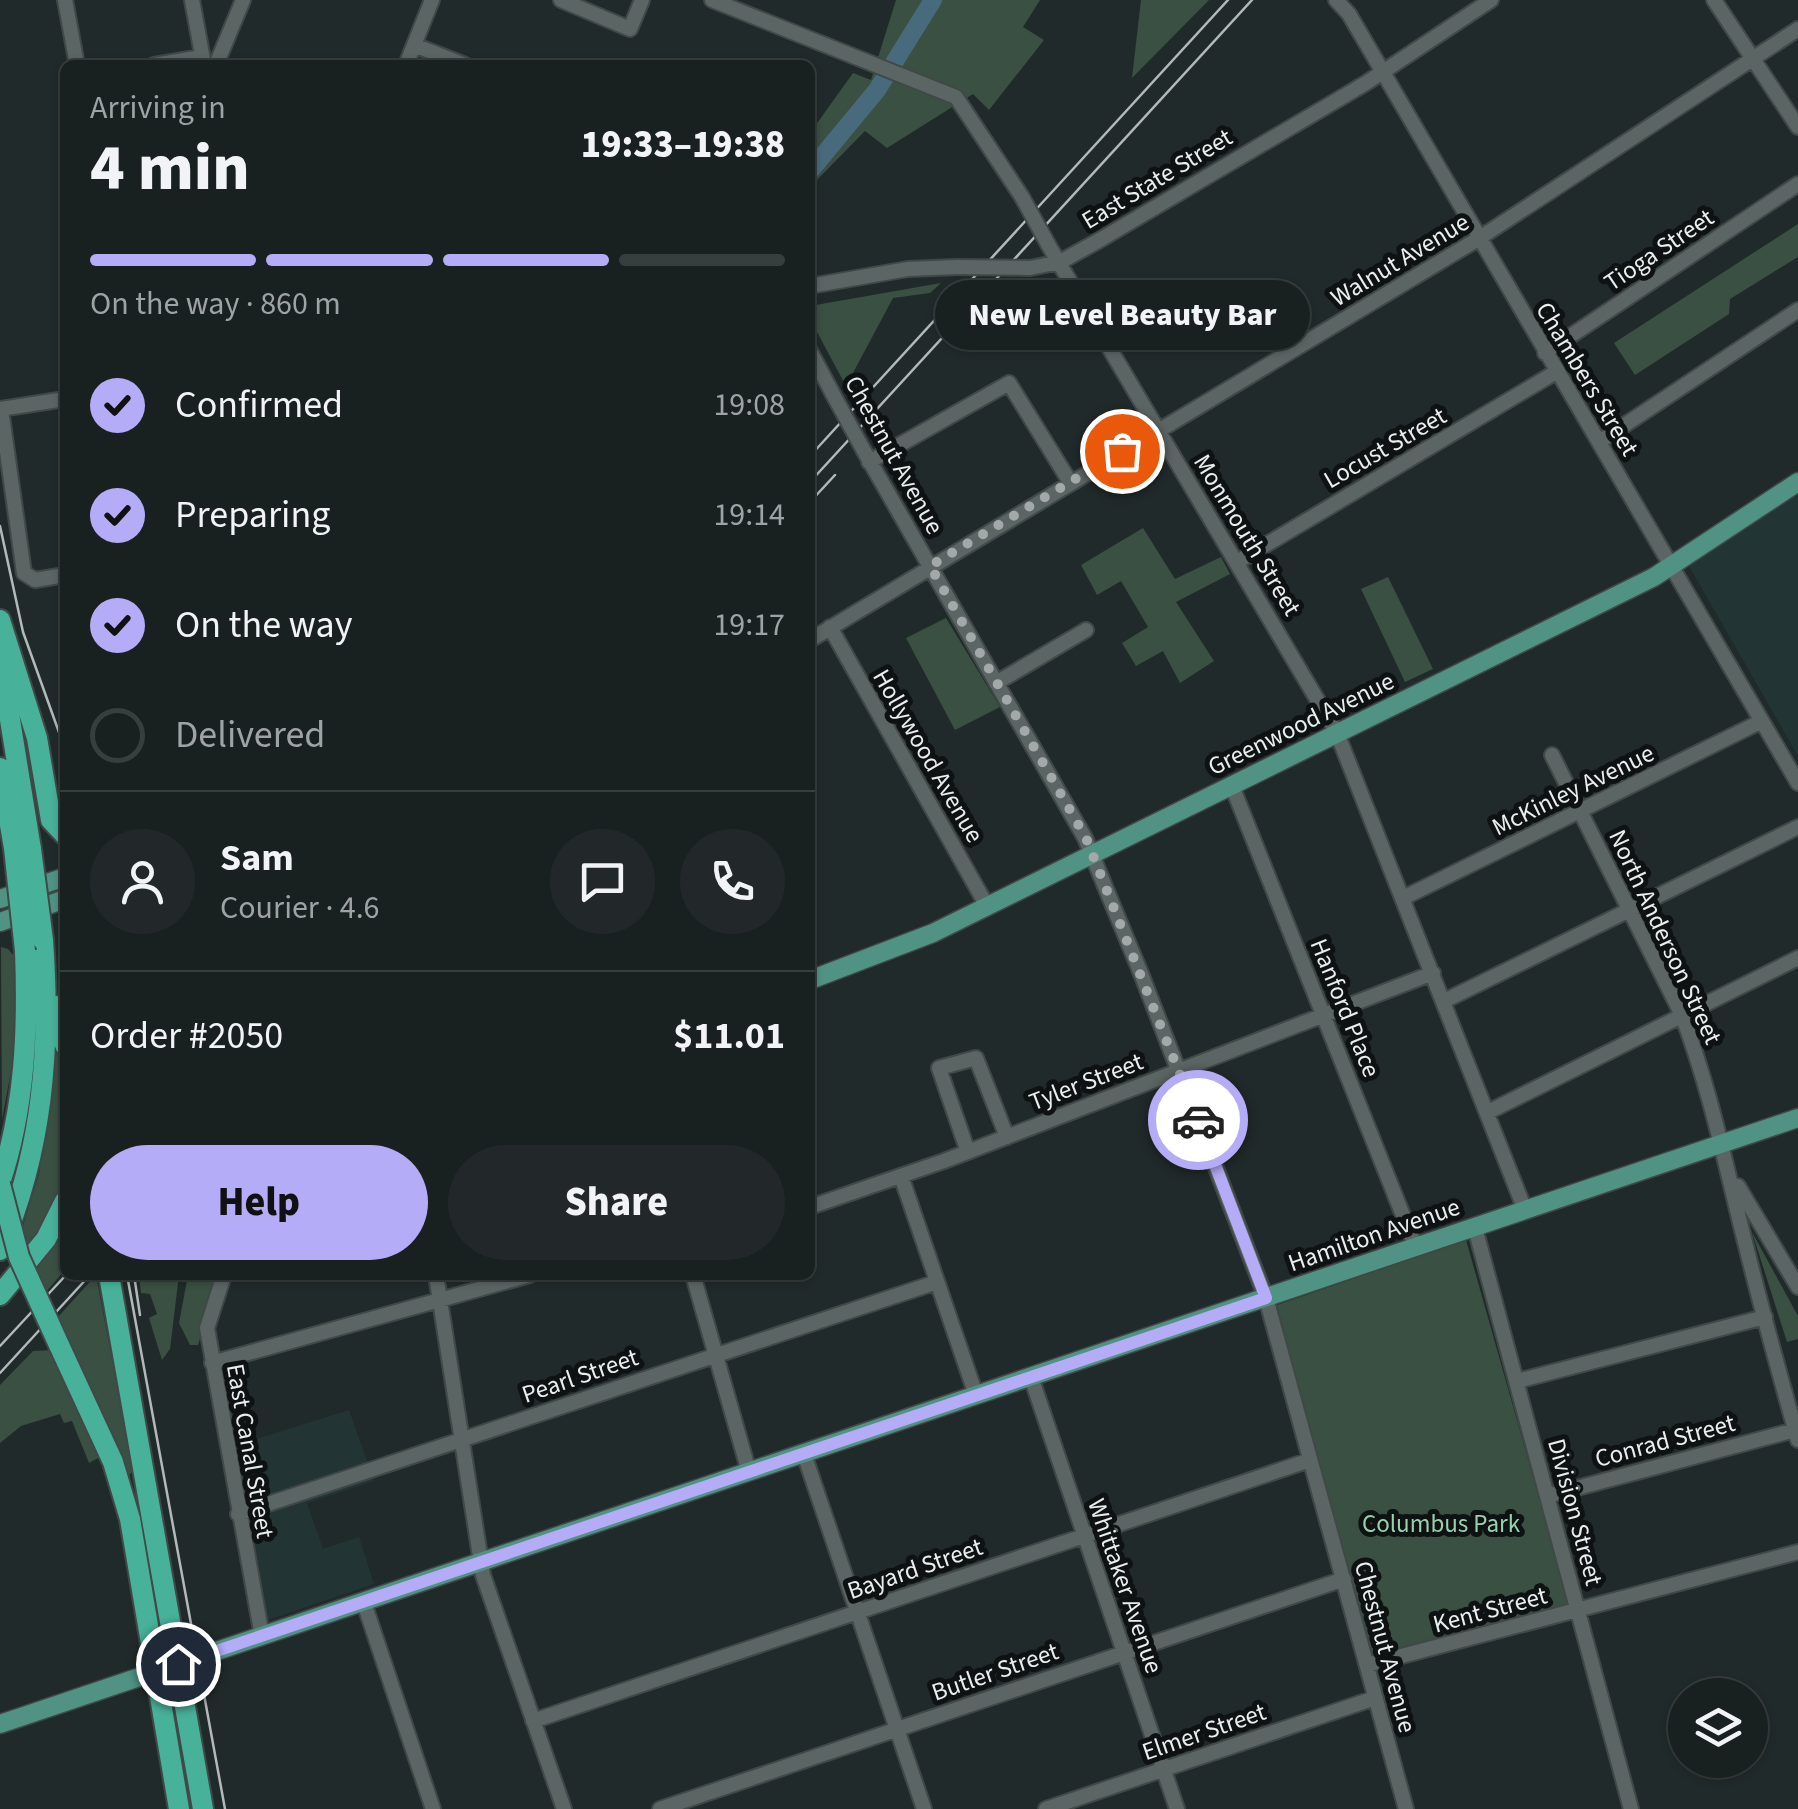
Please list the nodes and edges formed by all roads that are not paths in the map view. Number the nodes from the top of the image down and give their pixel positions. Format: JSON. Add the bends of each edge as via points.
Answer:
{"nodes":[{"id":1,"x":65,"y":0,"type":"edge"},
{"id":2,"x":192,"y":0,"type":"edge"},
{"id":3,"x":243,"y":0,"type":"edge"},
{"id":4,"x":432,"y":0,"type":"edge"},
{"id":5,"x":561,"y":0,"type":"edge"},
{"id":6,"x":642,"y":0,"type":"edge"},
{"id":7,"x":712,"y":0,"type":"edge"},
{"id":8,"x":1336,"y":0,"type":"edge"},
{"id":9,"x":1491,"y":0,"type":"edge"},
{"id":10,"x":1714,"y":0,"type":"edge"},
{"id":11,"x":1798,"y":29,"type":"edge"},
{"id":12,"x":414,"y":45,"type":"junction"},
{"id":13,"x":1754,"y":58,"type":"junction"},
{"id":14,"x":76,"y":60,"type":"edge"},
{"id":15,"x":207,"y":60,"type":"edge"},
{"id":16,"x":209,"y":60,"type":"edge"},
{"id":17,"x":408,"y":60,"type":"edge"},
{"id":18,"x":452,"y":60,"type":"edge"},
{"id":19,"x":1382,"y":72,"type":"junction"},
{"id":20,"x":1798,"y":127,"type":"edge"},
{"id":21,"x":1798,"y":184,"type":"edge"},
{"id":22,"x":1478,"y":240,"type":"junction"},
{"id":23,"x":1060,"y":262,"type":"junction"},
{"id":24,"x":815,"y":285,"type":"edge"},
{"id":25,"x":1798,"y":310,"type":"edge"},
{"id":26,"x":1545,"y":353,"type":"junction"},
{"id":27,"x":815,"y":360,"type":"edge"},
{"id":28,"x":1556,"y":372,"type":"junction"},
{"id":29,"x":60,"y":400,"type":"edge"},
{"id":30,"x":0,"y":409,"type":"edge"},
{"id":31,"x":1158,"y":430,"type":"junction"},
{"id":32,"x":1599,"y":442,"type":"junction"},
{"id":33,"x":866,"y":457,"type":"junction"},
{"id":34,"x":1070,"y":482,"type":"junction"},
{"id":35,"x":1798,"y":482,"type":"edge"},
{"id":36,"x":1237,"y":562,"type":"junction"},
{"id":37,"x":1674,"y":565,"type":"junction"},
{"id":38,"x":930,"y":566,"type":"junction"},
{"id":39,"x":60,"y":575,"type":"edge"},
{"id":40,"x":0,"y":620,"type":"edge"},
{"id":41,"x":830,"y":627,"type":"junction"},
{"id":42,"x":1086,"y":630,"type":"dead end"},
{"id":43,"x":815,"y":637,"type":"edge"},
{"id":44,"x":0,"y":658,"type":"edge"},
{"id":45,"x":996,"y":683,"type":"junction"},
{"id":46,"x":1762,"y":721,"type":"junction"},
{"id":47,"x":1337,"y":733,"type":"junction"},
{"id":48,"x":1552,"y":755,"type":"dead end"},
{"id":49,"x":0,"y":768,"type":"edge"},
{"id":50,"x":1798,"y":784,"type":"edge"},
{"id":51,"x":1232,"y":786,"type":"junction"},
{"id":52,"x":1581,"y":811,"type":"junction"},
{"id":53,"x":1798,"y":827,"type":"edge"},
{"id":54,"x":60,"y":829,"type":"edge"},
{"id":55,"x":23,"y":848,"type":"junction"},
{"id":56,"x":1092,"y":854,"type":"junction"},
{"id":57,"x":60,"y":879,"type":"edge"},
{"id":58,"x":1403,"y":898,"type":"junction"},
{"id":59,"x":0,"y":899,"type":"edge"},
{"id":60,"x":60,"y":902,"type":"edge"},
{"id":61,"x":987,"y":906,"type":"junction"},
{"id":62,"x":1630,"y":910,"type":"junction"},
{"id":63,"x":0,"y":922,"type":"edge"},
{"id":64,"x":34,"y":946,"type":"junction"},
{"id":65,"x":1798,"y":958,"type":"edge"},
{"id":66,"x":1433,"y":973,"type":"junction"},
{"id":67,"x":815,"y":978,"type":"edge"},
{"id":68,"x":1444,"y":1001,"type":"junction"},
{"id":69,"x":1324,"y":1015,"type":"junction"},
{"id":70,"x":1682,"y":1015,"type":"junction"},
{"id":71,"x":60,"y":1030,"type":"edge"},
{"id":72,"x":1178,"y":1070,"type":"junction"},
{"id":73,"x":1488,"y":1112,"type":"junction"},
{"id":74,"x":1798,"y":1118,"type":"edge"},
{"id":75,"x":1007,"y":1137,"type":"junction"},
{"id":76,"x":1722,"y":1144,"type":"junction"},
{"id":77,"x":968,"y":1152,"type":"junction"},
{"id":78,"x":1730,"y":1173,"type":"junction"},
{"id":79,"x":901,"y":1176,"type":"junction"},
{"id":80,"x":0,"y":1184,"type":"edge"},
{"id":81,"x":815,"y":1204,"type":"edge"},
{"id":82,"x":1524,"y":1210,"type":"junction"},
{"id":83,"x":60,"y":1212,"type":"edge"},
{"id":84,"x":1474,"y":1228,"type":"junction"},
{"id":85,"x":1416,"y":1248,"type":"junction"},
{"id":86,"x":0,"y":1250,"type":"edge"},
{"id":87,"x":109,"y":1280,"type":"edge"},
{"id":88,"x":224,"y":1280,"type":"edge"},
{"id":89,"x":437,"y":1280,"type":"edge"},
{"id":90,"x":513,"y":1280,"type":"edge"},
{"id":91,"x":695,"y":1280,"type":"edge"},
{"id":92,"x":937,"y":1282,"type":"junction"},
{"id":93,"x":1798,"y":1288,"type":"edge"},
{"id":94,"x":0,"y":1295,"type":"edge"},
{"id":95,"x":1266,"y":1298,"type":"junction"},
{"id":96,"x":440,"y":1301,"type":"junction"},
{"id":97,"x":1765,"y":1316,"type":"junction"},
{"id":98,"x":716,"y":1354,"type":"junction"},
{"id":99,"x":212,"y":1364,"type":"junction"},
{"id":100,"x":1032,"y":1377,"type":"junction"},
{"id":101,"x":1517,"y":1380,"type":"junction"},
{"id":102,"x":976,"y":1395,"type":"junction"},
{"id":103,"x":1797,"y":1435,"type":"edge"},
{"id":104,"x":462,"y":1440,"type":"junction"},
{"id":105,"x":804,"y":1454,"type":"junction"},
{"id":106,"x":1310,"y":1460,"type":"junction"},
{"id":107,"x":749,"y":1472,"type":"junction"},
{"id":108,"x":1547,"y":1496,"type":"junction"},
{"id":109,"x":238,"y":1514,"type":"junction"},
{"id":110,"x":1084,"y":1536,"type":"junction"},
{"id":111,"x":1798,"y":1552,"type":"edge"},
{"id":112,"x":481,"y":1562,"type":"junction"},
{"id":113,"x":1344,"y":1579,"type":"junction"},
{"id":114,"x":364,"y":1602,"type":"junction"},
{"id":115,"x":1578,"y":1610,"type":"junction"},
{"id":116,"x":857,"y":1612,"type":"junction"},
{"id":117,"x":262,"y":1636,"type":"junction"},
{"id":118,"x":1124,"y":1652,"type":"junction"},
{"id":119,"x":178,"y":1664,"type":"junction"},
{"id":120,"x":1367,"y":1665,"type":"junction"},
{"id":121,"x":157,"y":1670,"type":"junction"},
{"id":122,"x":1375,"y":1698,"type":"junction"},
{"id":123,"x":533,"y":1720,"type":"junction"},
{"id":124,"x":0,"y":1724,"type":"edge"},
{"id":125,"x":897,"y":1729,"type":"junction"},
{"id":126,"x":1164,"y":1769,"type":"junction"},
{"id":127,"x":179,"y":1809,"type":"edge"},
{"id":128,"x":203,"y":1809,"type":"edge"},
{"id":129,"x":434,"y":1809,"type":"edge"},
{"id":130,"x":564,"y":1809,"type":"edge"},
{"id":131,"x":660,"y":1809,"type":"edge"},
{"id":132,"x":924,"y":1809,"type":"edge"},
{"id":133,"x":1046,"y":1809,"type":"edge"},
{"id":134,"x":1178,"y":1809,"type":"edge"},
{"id":135,"x":1406,"y":1809,"type":"edge"},
{"id":136,"x":1631,"y":1809,"type":"edge"}],
"edges":[{"from":1,"to":14,"type":"street"},
{"from":2,"to":15,"type":"street"},
{"from":3,"to":16,"type":"street"},
{"from":4,"to":12,"type":"street"},
{"from":5,"to":6,"type":"street","via":[[630,29]]},
{"from":7,"to":23,"type":"street","name":"Monmouth Street","bridge":true,"via":[[964,104]]},
{"from":8,"to":19,"type":"street","name":"Chambers Street"},
{"from":9,"to":19,"type":"street","name":"East State Street"},
{"from":10,"to":13,"type":"street"},
{"from":11,"to":13,"type":"street","name":"Walnut Avenue"},
{"from":12,"to":17,"type":"street"},
{"from":12,"to":18,"type":"street"},
{"from":13,"to":20,"type":"street"},
{"from":13,"to":22,"type":"street","name":"Walnut Avenue"},
{"from":19,"to":22,"type":"street","name":"Chambers Street"},
{"from":19,"to":23,"type":"street","name":"East State Street"},
{"from":21,"to":26,"type":"street","name":"Tioga Street"},
{"from":22,"to":26,"type":"street","name":"Chambers Street"},
{"from":22,"to":31,"type":"street","name":"Walnut Avenue"},
{"from":23,"to":24,"type":"street","name":"East State Street","bridge":true,"via":[[908,269]]},
{"from":23,"to":31,"type":"street","name":"Monmouth Street"},
{"from":25,"to":32,"type":"street"},
{"from":26,"to":28,"type":"street","name":"Chambers Street"},
{"from":27,"to":33,"type":"street","name":"Chestnut Avenue","bridge":true},
{"from":28,"to":32,"type":"street","name":"Chambers Street"},
{"from":28,"to":36,"type":"street","name":"Locust Street"},
{"from":29,"to":30,"type":"street"},
{"from":30,"to":39,"type":"street","via":[[27,578]]},
{"from":31,"to":34,"type":"street","name":"Walnut Avenue"},
{"from":31,"to":36,"type":"street","name":"Monmouth Street"},
{"from":32,"to":37,"type":"street","name":"Chambers Street"},
{"from":33,"to":34,"type":"street","via":[[1009,382]]},
{"from":33,"to":38,"type":"street","name":"Chestnut Avenue"},
{"from":34,"to":38,"type":"street","name":"Walnut Avenue"},
{"from":35,"to":37,"type":"main road","name":"Greenwood Avenue"},
{"from":36,"to":47,"type":"street","name":"Monmouth Street"},
{"from":37,"to":46,"type":"street","name":"Chambers Street"},
{"from":37,"to":47,"type":"main road","name":"Greenwood Avenue"},
{"from":38,"to":41,"type":"street","name":"Walnut Avenue"},
{"from":38,"to":45,"type":"street","name":"Chestnut Avenue"},
{"from":40,"to":54,"type":"highway","via":[[38,738],[51,820]]},
{"from":41,"to":43,"type":"street","name":"Walnut Avenue"},
{"from":41,"to":61,"type":"street","name":"Hollywood Avenue"},
{"from":42,"to":45,"type":"street"},
{"from":44,"to":55,"type":"highway"},
{"from":45,"to":56,"type":"street","name":"Chestnut Avenue"},
{"from":46,"to":50,"type":"street","name":"Chambers Street"},
{"from":46,"to":52,"type":"street","name":"McKinley Avenue"},
{"from":47,"to":51,"type":"main road","name":"Greenwood Avenue"},
{"from":47,"to":58,"type":"street","name":"Monmouth Street"},
{"from":48,"to":52,"type":"street","name":"North Anderson Street"},
{"from":49,"to":55,"type":"highway"},
{"from":51,"to":56,"type":"main road","name":"Greenwood Avenue"},
{"from":51,"to":69,"type":"street","name":"Hanford Place"},
{"from":52,"to":58,"type":"street","name":"McKinley Avenue"},
{"from":52,"to":62,"type":"street","name":"North Anderson Street"},
{"from":53,"to":62,"type":"street"},
{"from":55,"to":64,"type":"highway","bridge":true},
{"from":56,"to":61,"type":"main road","name":"Greenwood Avenue"},
{"from":56,"to":72,"type":"street","name":"Chestnut Avenue"},
{"from":57,"to":59,"type":"main road"},
{"from":58,"to":66,"type":"street","name":"Monmouth Street"},
{"from":60,"to":63,"type":"main road"},
{"from":61,"to":67,"type":"main road","name":"Greenwood Avenue","via":[[906,946]]},
{"from":62,"to":68,"type":"street"},
{"from":62,"to":70,"type":"street","name":"North Anderson Street"},
{"from":64,"to":71,"type":"highway"},
{"from":64,"to":80,"type":"highway","via":[[22,1092]]},
{"from":64,"to":86,"type":"highway","via":[[46,1072],[28,1173]]},
{"from":65,"to":70,"type":"street"},
{"from":66,"to":68,"type":"street","name":"Monmouth Street"},
{"from":66,"to":69,"type":"street","name":"Tyler Street"},
{"from":68,"to":73,"type":"street","name":"Monmouth Street"},
{"from":69,"to":72,"type":"street","name":"Tyler Street"},
{"from":69,"to":85,"type":"street","name":"Hanford Place"},
{"from":70,"to":73,"type":"street"},
{"from":70,"to":76,"type":"street","name":"North Anderson Street"},
{"from":72,"to":75,"type":"street","name":"Tyler Street"},
{"from":72,"to":95,"type":"street","name":"Chestnut Avenue"},
{"from":73,"to":82,"type":"street","name":"Monmouth Street"},
{"from":74,"to":76,"type":"main road","name":"Hamilton Avenue"},
{"from":75,"to":77,"type":"street","name":"Tyler Street"},
{"from":75,"to":77,"type":"street","via":[[976,1058],[939,1068]]},
{"from":76,"to":78,"type":"street","name":"North Anderson Street"},
{"from":76,"to":82,"type":"main road","name":"Hamilton Avenue"},
{"from":77,"to":79,"type":"street","name":"Tyler Street"},
{"from":78,"to":93,"type":"street"},
{"from":78,"to":97,"type":"street"},
{"from":79,"to":81,"type":"street","name":"Tyler Street"},
{"from":79,"to":92,"type":"street"},
{"from":80,"to":121,"type":"highway","bridge":true,"via":[[22,1265],[122,1490]]},
{"from":82,"to":84,"type":"main road","name":"Hamilton Avenue"},
{"from":83,"to":94,"type":"highway"},
{"from":84,"to":85,"type":"main road","name":"Hamilton Avenue"},
{"from":84,"to":101,"type":"street","name":"Division Street"},
{"from":85,"to":95,"type":"main road","name":"Hamilton Avenue"},
{"from":87,"to":119,"type":"highway"},
{"from":88,"to":99,"type":"street","name":"East Canal Street","via":[[207,1317]]},
{"from":89,"to":96,"type":"street"},
{"from":90,"to":96,"type":"street"},
{"from":91,"to":98,"type":"street"},
{"from":92,"to":98,"type":"street","name":"Pearl Street"},
{"from":92,"to":102,"type":"street"},
{"from":95,"to":100,"type":"main road","name":"Hamilton Avenue"},
{"from":95,"to":106,"type":"street","name":"Chestnut Avenue"},
{"from":96,"to":99,"type":"street"},
{"from":96,"to":104,"type":"street"},
{"from":97,"to":101,"type":"street"},
{"from":97,"to":103,"type":"street"},
{"from":98,"to":104,"type":"street","name":"Pearl Street"},
{"from":98,"to":107,"type":"street"},
{"from":99,"to":109,"type":"street","name":"East Canal Street"},
{"from":100,"to":102,"type":"main road","name":"Hamilton Avenue"},
{"from":100,"to":110,"type":"street","name":"Whittaker Avenue"},
{"from":101,"to":108,"type":"street","name":"Division Street"},
{"from":102,"to":105,"type":"main road","name":"Hamilton Avenue"},
{"from":103,"to":108,"type":"street","name":"Conrad Street"},
{"from":104,"to":109,"type":"street","name":"Pearl Street"},
{"from":104,"to":112,"type":"street"},
{"from":105,"to":107,"type":"main road","name":"Hamilton Avenue"},
{"from":105,"to":116,"type":"street"},
{"from":106,"to":110,"type":"street","name":"Bayard Street"},
{"from":106,"to":113,"type":"street","name":"Chestnut Avenue"},
{"from":107,"to":112,"type":"main road","name":"Hamilton Avenue"},
{"from":108,"to":115,"type":"street","name":"Division Street"},
{"from":109,"to":117,"type":"street","name":"East Canal Street"},
{"from":110,"to":116,"type":"street","name":"Bayard Street"},
{"from":110,"to":118,"type":"street","name":"Whittaker Avenue"},
{"from":111,"to":115,"type":"street","name":"Kent Street"},
{"from":112,"to":114,"type":"main road","name":"Hamilton Avenue"},
{"from":112,"to":123,"type":"street"},
{"from":113,"to":118,"type":"street","name":"Butler Street"},
{"from":113,"to":120,"type":"street","name":"Chestnut Avenue"},
{"from":114,"to":117,"type":"main road","name":"Hamilton Avenue"},
{"from":114,"to":129,"type":"street"},
{"from":115,"to":120,"type":"street","name":"Kent Street"},
{"from":115,"to":136,"type":"street","name":"Division Street"},
{"from":116,"to":123,"type":"street","name":"Bayard Street"},
{"from":116,"to":125,"type":"street"},
{"from":117,"to":119,"type":"main road","name":"Hamilton Avenue"},
{"from":118,"to":125,"type":"street","name":"Butler Street"},
{"from":118,"to":126,"type":"street","name":"Whittaker Avenue"},
{"from":119,"to":121,"type":"main road","name":"Hamilton Avenue"},
{"from":119,"to":128,"type":"highway"},
{"from":120,"to":122,"type":"street","name":"Chestnut Avenue"},
{"from":121,"to":124,"type":"main road","name":"Hamilton Avenue"},
{"from":121,"to":127,"type":"highway"},
{"from":122,"to":126,"type":"street","name":"Elmer Street"},
{"from":122,"to":135,"type":"street","name":"Chestnut Avenue"},
{"from":123,"to":130,"type":"street"},
{"from":125,"to":131,"type":"street","name":"Butler Street"},
{"from":125,"to":132,"type":"street"},
{"from":126,"to":133,"type":"street","name":"Elmer Street"},
{"from":126,"to":134,"type":"street","name":"Whittaker Avenue"}]}
